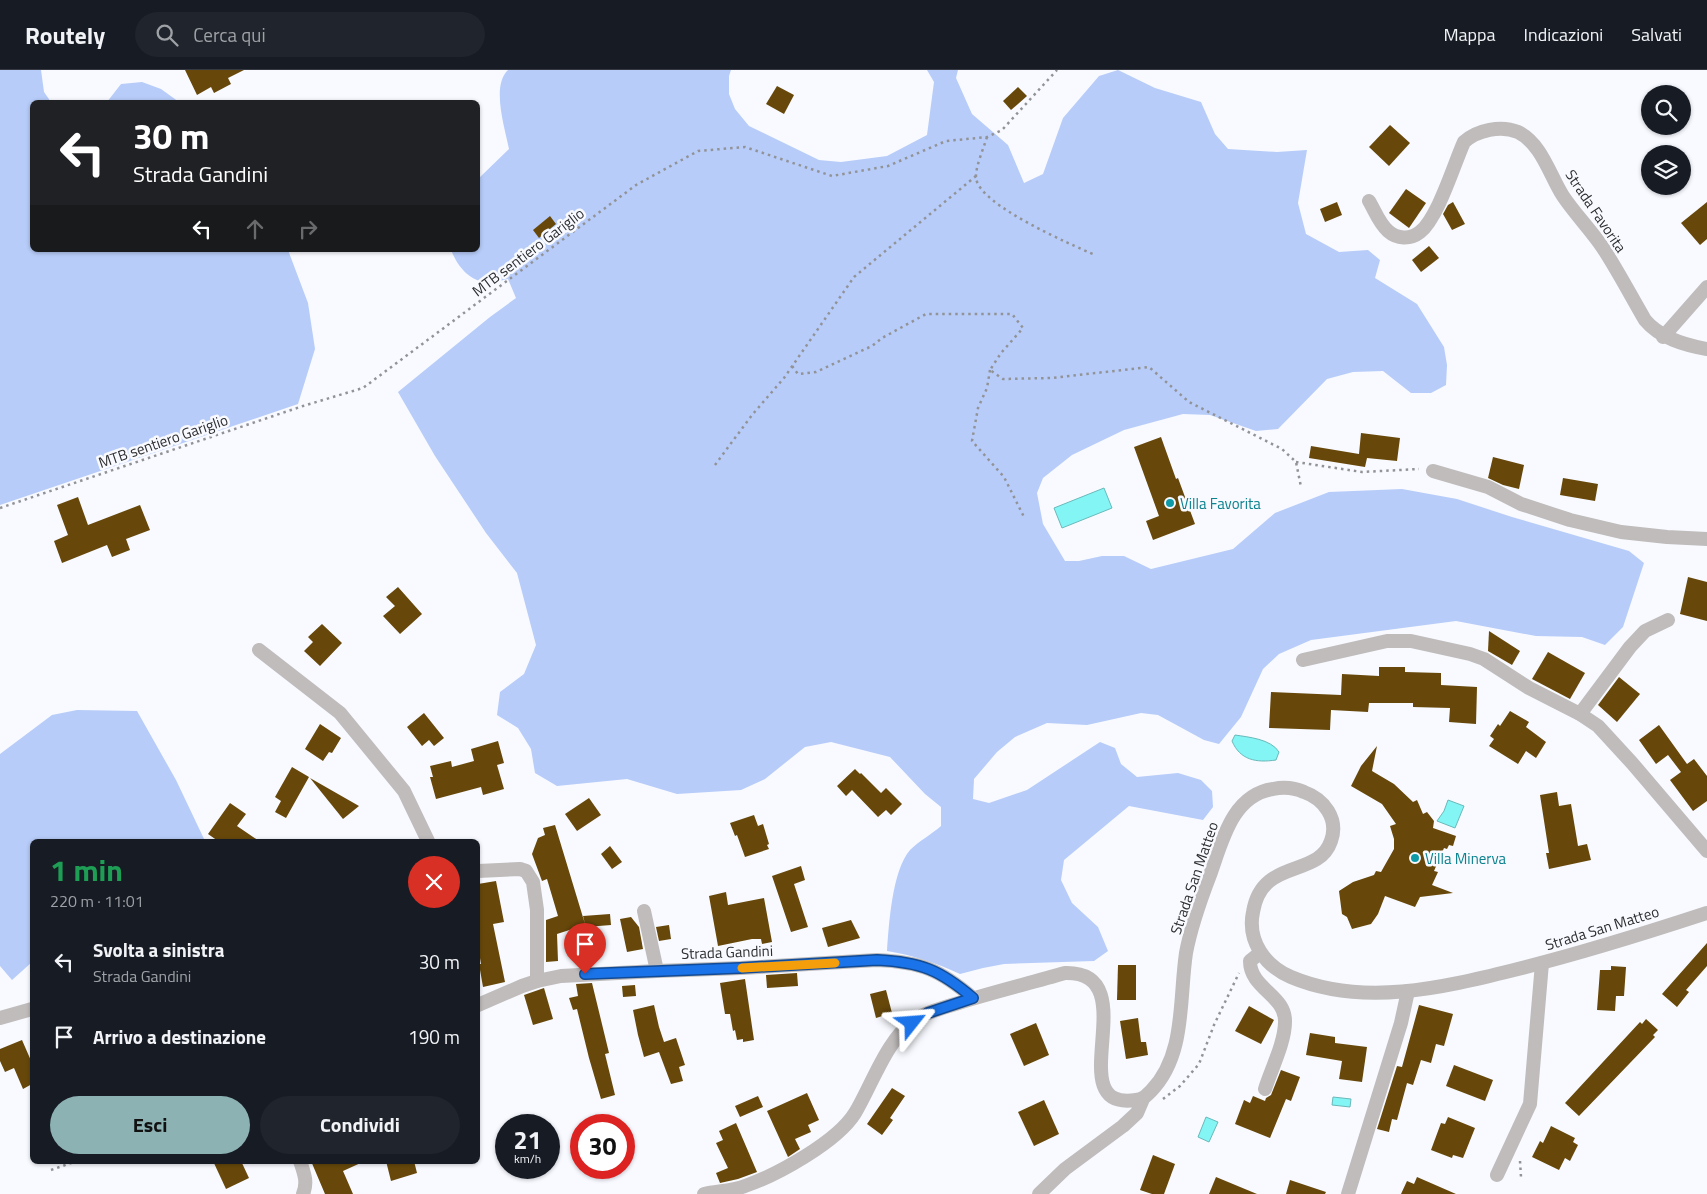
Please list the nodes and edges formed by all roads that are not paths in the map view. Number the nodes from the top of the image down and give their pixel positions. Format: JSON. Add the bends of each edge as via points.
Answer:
{"nodes":[{"id":1,"x":1369,"y":201,"type":"dead end"},
{"id":2,"x":1707,"y":287,"type":"edge"},
{"id":3,"x":1663,"y":337,"type":"junction"},
{"id":4,"x":1707,"y":349,"type":"edge"},
{"id":5,"x":1433,"y":471,"type":"road end"},
{"id":6,"x":1707,"y":539,"type":"edge"},
{"id":7,"x":1668,"y":620,"type":"dead end"},
{"id":8,"x":259,"y":650,"type":"dead end"},
{"id":9,"x":1303,"y":660,"type":"dead end"},
{"id":10,"x":1580,"y":714,"type":"junction"},
{"id":11,"x":427,"y":839,"type":"edge"},
{"id":12,"x":1707,"y":852,"type":"edge"},
{"id":13,"x":480,"y":871,"type":"edge"},
{"id":14,"x":644,"y":911,"type":"dead end"},
{"id":15,"x":1707,"y":913,"type":"edge"},
{"id":16,"x":1255,"y":957,"type":"junction"},
{"id":17,"x":1542,"y":963,"type":"junction"},
{"id":18,"x":657,"y":971,"type":"junction"},
{"id":19,"x":537,"y":980,"type":"junction"},
{"id":20,"x":1408,"y":990,"type":"junction"},
{"id":21,"x":973,"y":998,"type":"junction"},
{"id":22,"x":480,"y":1004,"type":"edge"},
{"id":23,"x":30,"y":1010,"type":"edge"},
{"id":24,"x":0,"y":1018,"type":"edge"},
{"id":25,"x":1264,"y":1089,"type":"dead end"},
{"id":26,"x":1143,"y":1099,"type":"junction"},
{"id":27,"x":301,"y":1164,"type":"edge"},
{"id":28,"x":1497,"y":1175,"type":"dead end"},
{"id":29,"x":303,"y":1194,"type":"edge"},
{"id":30,"x":704,"y":1194,"type":"edge"},
{"id":31,"x":1039,"y":1194,"type":"edge"},
{"id":32,"x":1348,"y":1194,"type":"edge"}],
"edges":[{"from":1,"to":3,"type":"street","name":"Strada Favorita","via":[[1388,231],[1395,236],[1412,237],[1430,221],[1464,142],[1485,131],[1502,129],[1518,132],[1541,155],[1559,190],[1602,247],[1645,320]]},
{"from":2,"to":3,"type":"street"},
{"from":3,"to":4,"type":"street","name":"Strada Favorita"},
{"from":5,"to":6,"type":"street","via":[[1488,487],[1521,504],[1570,520],[1621,532]]},
{"from":7,"to":10,"type":"street","via":[[1645,632],[1630,647]]},
{"from":8,"to":11,"type":"street","via":[[340,713],[404,791]]},
{"from":9,"to":10,"type":"street","via":[[1387,641],[1411,641],[1484,659],[1529,688]]},
{"from":10,"to":12,"type":"street","via":[[1598,726]]},
{"from":13,"to":19,"type":"street","via":[[526,871],[533,882],[537,910]]},
{"from":14,"to":18,"type":"street"},
{"from":15,"to":17,"type":"street","name":"Strada San Matteo"},
{"from":16,"to":20,"type":"street","name":"Strada San Matteo","via":[[1310,985],[1337,991]]},
{"from":16,"to":25,"type":"street","via":[[1250,970],[1254,979],[1276,1000],[1284,1012],[1286,1023]]},
{"from":16,"to":26,"type":"street","name":"Strada San Matteo","via":[[1252,916],[1256,897],[1263,886],[1273,877],[1320,857],[1328,849],[1333,836],[1334,824],[1327,808],[1302,791],[1276,788],[1263,791],[1242,805],[1232,819],[1196,913],[1187,952],[1172,1058],[1166,1072]]},
{"from":17,"to":20,"type":"street","name":"Strada San Matteo","via":[[1456,984]]},
{"from":17,"to":28,"type":"street","via":[[1530,1104]]},
{"from":18,"to":19,"type":"street","name":"Strada Gandini"},
{"from":18,"to":21,"type":"street","name":"Strada Gandini","via":[[899,961],[940,973]]},
{"from":19,"to":22,"type":"street","name":"Strada Gandini"},
{"from":20,"to":32,"type":"street","via":[[1401,1023]]},
{"from":21,"to":26,"type":"street","via":[[1065,973],[1086,977],[1100,993],[1103,1003],[1100,1076],[1103,1086],[1111,1096],[1120,1100]]},
{"from":21,"to":30,"type":"street","via":[[928,1013],[908,1026],[879,1066],[854,1115],[826,1142],[777,1172],[744,1187]]},
{"from":23,"to":24,"type":"street"},
{"from":26,"to":31,"type":"street","name":"Strada San Matteo","via":[[1137,1113],[1123,1126]]},
{"from":27,"to":29,"type":"street","via":[[306,1176]]}]}
